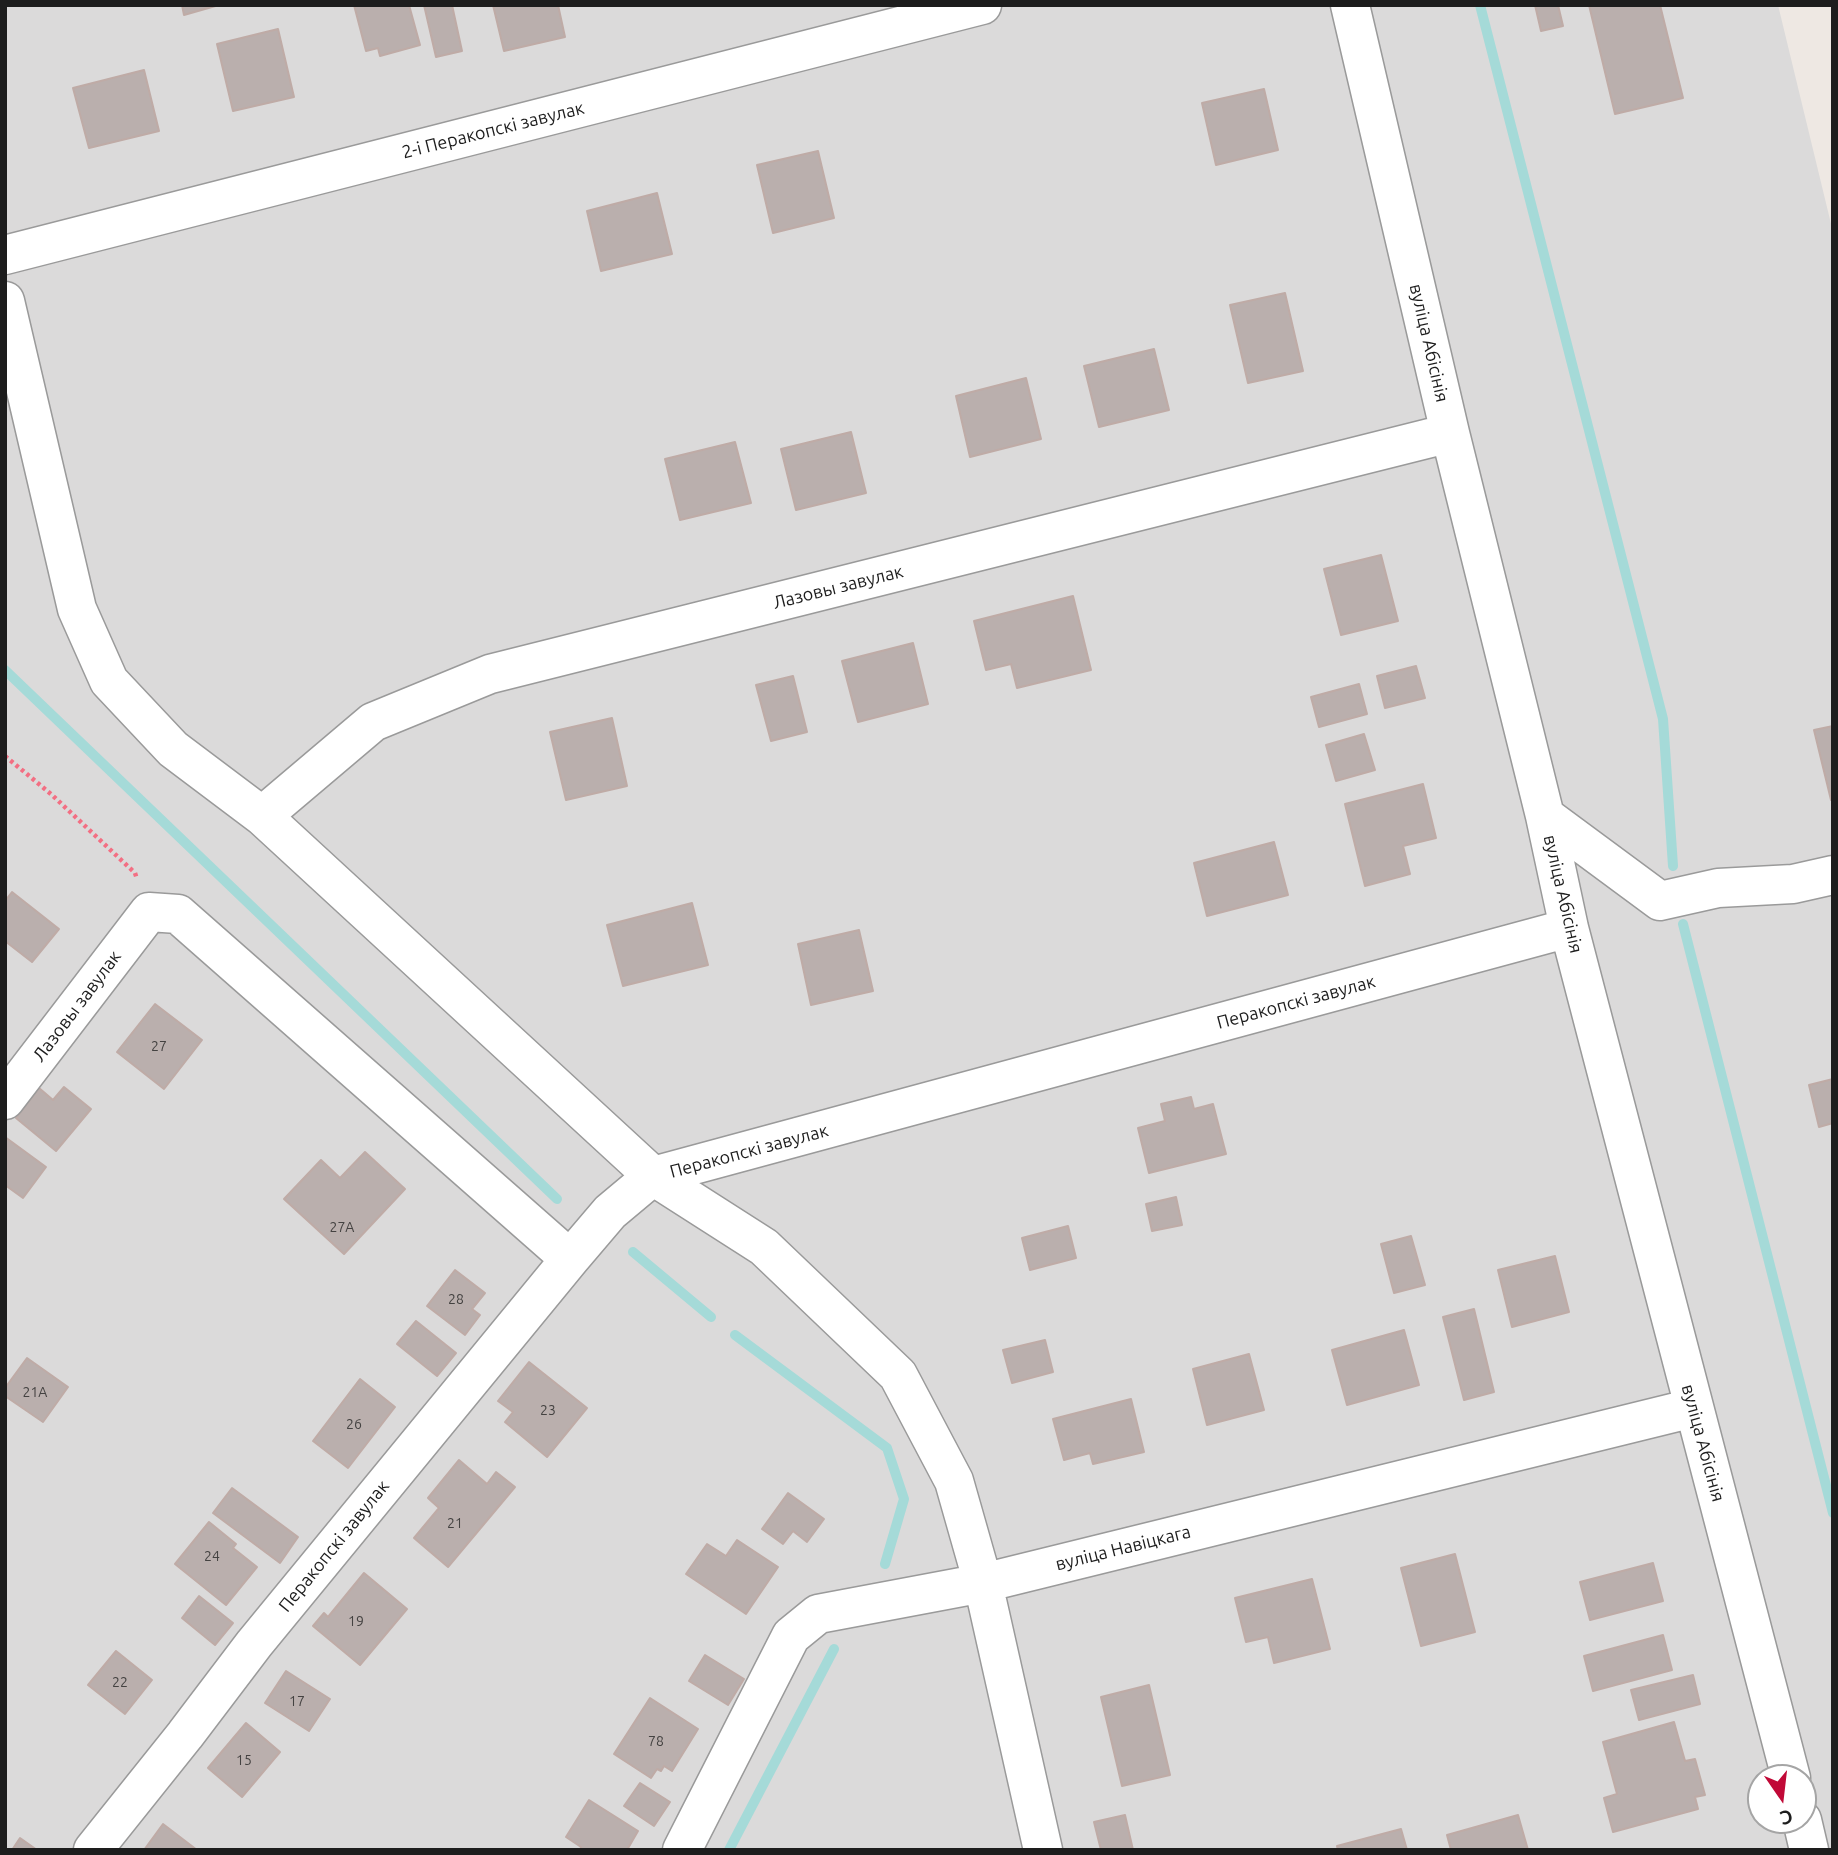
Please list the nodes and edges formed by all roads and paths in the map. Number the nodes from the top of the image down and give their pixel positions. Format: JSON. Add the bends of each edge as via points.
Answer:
{"nodes":[{"id":1,"x":982,"y":5,"type":"edge"},
{"id":2,"x":1350,"y":5,"type":"edge"},
{"id":3,"x":5,"y":255,"type":"edge"},
{"id":4,"x":5,"y":301,"type":"edge"},
{"id":5,"x":1450,"y":433,"type":"junction"},
{"id":6,"x":5,"y":756,"type":"edge"},
{"id":7,"x":262,"y":816,"type":"junction"},
{"id":8,"x":1545,"y":816,"type":"junction"},
{"id":9,"x":1833,"y":875,"type":"edge"},
{"id":10,"x":149,"y":912,"type":"junction"},
{"id":11,"x":1569,"y":928,"type":"junction"},
{"id":12,"x":5,"y":1100,"type":"edge"},
{"id":13,"x":653,"y":1176,"type":"junction"},
{"id":14,"x":570,"y":1259,"type":"junction"},
{"id":15,"x":1693,"y":1408,"type":"junction"},
{"id":16,"x":983,"y":1583,"type":"junction"},
{"id":17,"x":1787,"y":1764,"type":"edge"},
{"id":18,"x":93,"y":1850,"type":"edge"},
{"id":19,"x":682,"y":1850,"type":"edge"},
{"id":20,"x":1043,"y":1850,"type":"edge"}],
"edges":[{"from":1,"to":3,"type":"street","name":"2-і Перакопскі завулак"},
{"from":2,"to":5,"type":"street","name":"вуліца Абісінія"},
{"from":4,"to":7,"type":"street","via":[[77,609],[109,681],[173,749]]},
{"from":5,"to":7,"type":"street","name":"Лазовы завулак","via":[[490,674],[373,722]]},
{"from":5,"to":8,"type":"street","name":"вуліца Абісінія"},
{"from":6,"to":10,"type":"path","via":[[135,873]]},
{"from":7,"to":13,"type":"street"},
{"from":8,"to":9,"type":"street","via":[[1660,901],[1718,888],[1793,884]]},
{"from":8,"to":11,"type":"street","name":"вуліца Абісінія"},
{"from":10,"to":12,"type":"street","name":"Лазовы завулак"},
{"from":10,"to":14,"type":"street","via":[[178,914]]},
{"from":11,"to":13,"type":"street","name":"Перакопскі завулак"},
{"from":11,"to":15,"type":"street","name":"вуліца Абісінія"},
{"from":13,"to":14,"type":"street","name":"Перакопскі завулак","via":[[610,1212]]},
{"from":13,"to":16,"type":"street","via":[[764,1247],[898,1375],[954,1481]]},
{"from":14,"to":18,"type":"street","name":"Перакопскі завулак","via":[[254,1644]]},
{"from":15,"to":16,"type":"street","name":"вуліца Навіцкага"},
{"from":15,"to":17,"type":"street","name":"вуліца Абісінія"},
{"from":16,"to":19,"type":"street","name":"вуліца Навіцкага","via":[[818,1614],[791,1636]]},
{"from":16,"to":20,"type":"street"}]}
